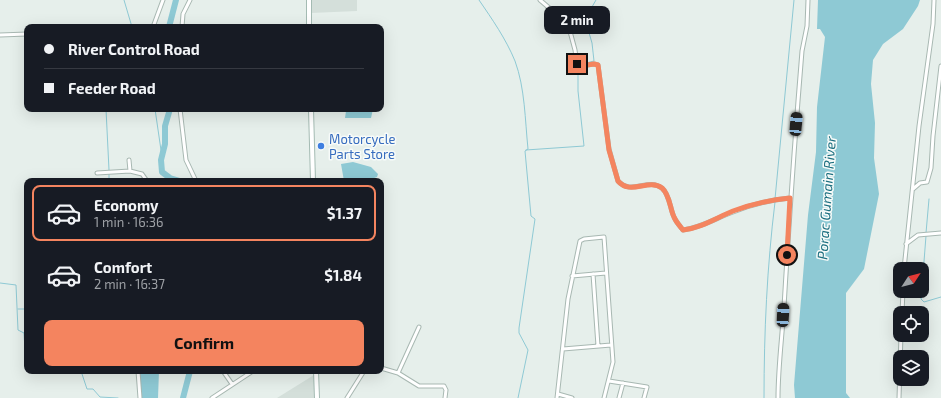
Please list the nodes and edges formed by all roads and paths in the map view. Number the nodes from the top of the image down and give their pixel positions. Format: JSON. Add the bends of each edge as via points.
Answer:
{"nodes":[{"id":1,"x":163,"y":0,"type":"edge"},
{"id":2,"x":190,"y":0,"type":"edge"},
{"id":3,"x":309,"y":0,"type":"edge"},
{"id":4,"x":540,"y":0,"type":"edge"},
{"id":5,"x":808,"y":0,"type":"edge"},
{"id":6,"x":934,"y":0,"type":"edge"},
{"id":7,"x":154,"y":24,"type":"edge"},
{"id":8,"x":182,"y":24,"type":"edge"},
{"id":9,"x":309,"y":24,"type":"edge"},
{"id":10,"x":24,"y":34,"type":"edge"},
{"id":11,"x":0,"y":35,"type":"edge"},
{"id":12,"x":941,"y":66,"type":"edge"},
{"id":13,"x":180,"y":112,"type":"edge"},
{"id":14,"x":311,"y":112,"type":"edge"},
{"id":15,"x":129,"y":160,"type":"dead end"},
{"id":16,"x":130,"y":171,"type":"junction"},
{"id":17,"x":97,"y":173,"type":"dead end"},
{"id":18,"x":145,"y":178,"type":"edge"},
{"id":19,"x":195,"y":178,"type":"edge"},
{"id":20,"x":313,"y":178,"type":"edge"},
{"id":21,"x":913,"y":189,"type":"junction"},
{"id":22,"x":790,"y":198,"type":"junction"},
{"id":23,"x":941,"y":233,"type":"edge"},
{"id":24,"x":906,"y":244,"type":"junction"},
{"id":25,"x":905,"y":262,"type":"edge"},
{"id":26,"x":606,"y":273,"type":"junction"},
{"id":27,"x":593,"y":274,"type":"junction"},
{"id":28,"x":572,"y":276,"type":"junction"},
{"id":29,"x":419,"y":327,"type":"dead end"},
{"id":30,"x":901,"y":342,"type":"edge"},
{"id":31,"x":611,"y":345,"type":"junction"},
{"id":32,"x":598,"y":346,"type":"junction"},
{"id":33,"x":563,"y":349,"type":"junction"},
{"id":34,"x":384,"y":369,"type":"edge"},
{"id":35,"x":398,"y":373,"type":"junction"},
{"id":36,"x":138,"y":374,"type":"edge"},
{"id":37,"x":225,"y":374,"type":"edge"},
{"id":38,"x":248,"y":374,"type":"edge"},
{"id":39,"x":316,"y":374,"type":"edge"},
{"id":40,"x":362,"y":374,"type":"edge"},
{"id":41,"x":609,"y":381,"type":"junction"},
{"id":42,"x":623,"y":383,"type":"junction"},
{"id":43,"x":232,"y":384,"type":"junction"},
{"id":44,"x":558,"y":396,"type":"edge"},
{"id":45,"x":140,"y":398,"type":"edge"},
{"id":46,"x":212,"y":398,"type":"edge"},
{"id":47,"x":317,"y":398,"type":"edge"},
{"id":48,"x":347,"y":398,"type":"edge"},
{"id":49,"x":445,"y":398,"type":"edge"},
{"id":50,"x":572,"y":398,"type":"edge"},
{"id":51,"x":604,"y":398,"type":"edge"},
{"id":52,"x":619,"y":398,"type":"edge"},
{"id":53,"x":644,"y":398,"type":"edge"},
{"id":54,"x":778,"y":398,"type":"edge"},
{"id":55,"x":899,"y":398,"type":"edge"}],
"edges":[{"from":1,"to":7,"type":"street"},
{"from":2,"to":8,"type":"street"},
{"from":3,"to":9,"type":"main road"},
{"from":4,"to":22,"type":"street","via":[[568,24],[577,64],[598,65],[609,150],[620,184],[631,188],[650,184],[663,189],[674,217],[683,230],[751,205]]},
{"from":5,"to":22,"type":"street"},
{"from":6,"to":21,"type":"street"},
{"from":10,"to":11,"type":"street"},
{"from":12,"to":21,"type":"street","via":[[931,168],[927,182],[920,183]]},
{"from":13,"to":19,"type":"street","via":[[186,160]]},
{"from":14,"to":20,"type":"main road"},
{"from":15,"to":16,"type":"street"},
{"from":16,"to":17,"type":"street"},
{"from":16,"to":18,"type":"street","via":[[142,174]]},
{"from":21,"to":24,"type":"street"},
{"from":22,"to":54,"type":"street","via":[[778,364]]},
{"from":23,"to":24,"type":"street","via":[[918,235]]},
{"from":24,"to":25,"type":"street"},
{"from":26,"to":27,"type":"street"},
{"from":26,"to":28,"type":"street","via":[[604,237],[590,238],[580,241]]},
{"from":26,"to":31,"type":"street"},
{"from":27,"to":28,"type":"street"},
{"from":27,"to":32,"type":"street"},
{"from":28,"to":33,"type":"street"},
{"from":29,"to":35,"type":"street"},
{"from":30,"to":55,"type":"street"},
{"from":31,"to":32,"type":"street"},
{"from":31,"to":41,"type":"street","via":[[612,367]]},
{"from":32,"to":33,"type":"street"},
{"from":33,"to":44,"type":"street"},
{"from":34,"to":35,"type":"street"},
{"from":35,"to":49,"type":"street","via":[[419,386],[444,386]]},
{"from":36,"to":45,"type":"street"},
{"from":37,"to":43,"type":"street"},
{"from":38,"to":43,"type":"street"},
{"from":39,"to":47,"type":"main road"},
{"from":40,"to":48,"type":"street"},
{"from":41,"to":42,"type":"street"},
{"from":41,"to":51,"type":"street"},
{"from":42,"to":52,"type":"street"},
{"from":42,"to":53,"type":"street","via":[[647,387]]},
{"from":43,"to":46,"type":"street"},
{"from":44,"to":50,"type":"street"}]}
